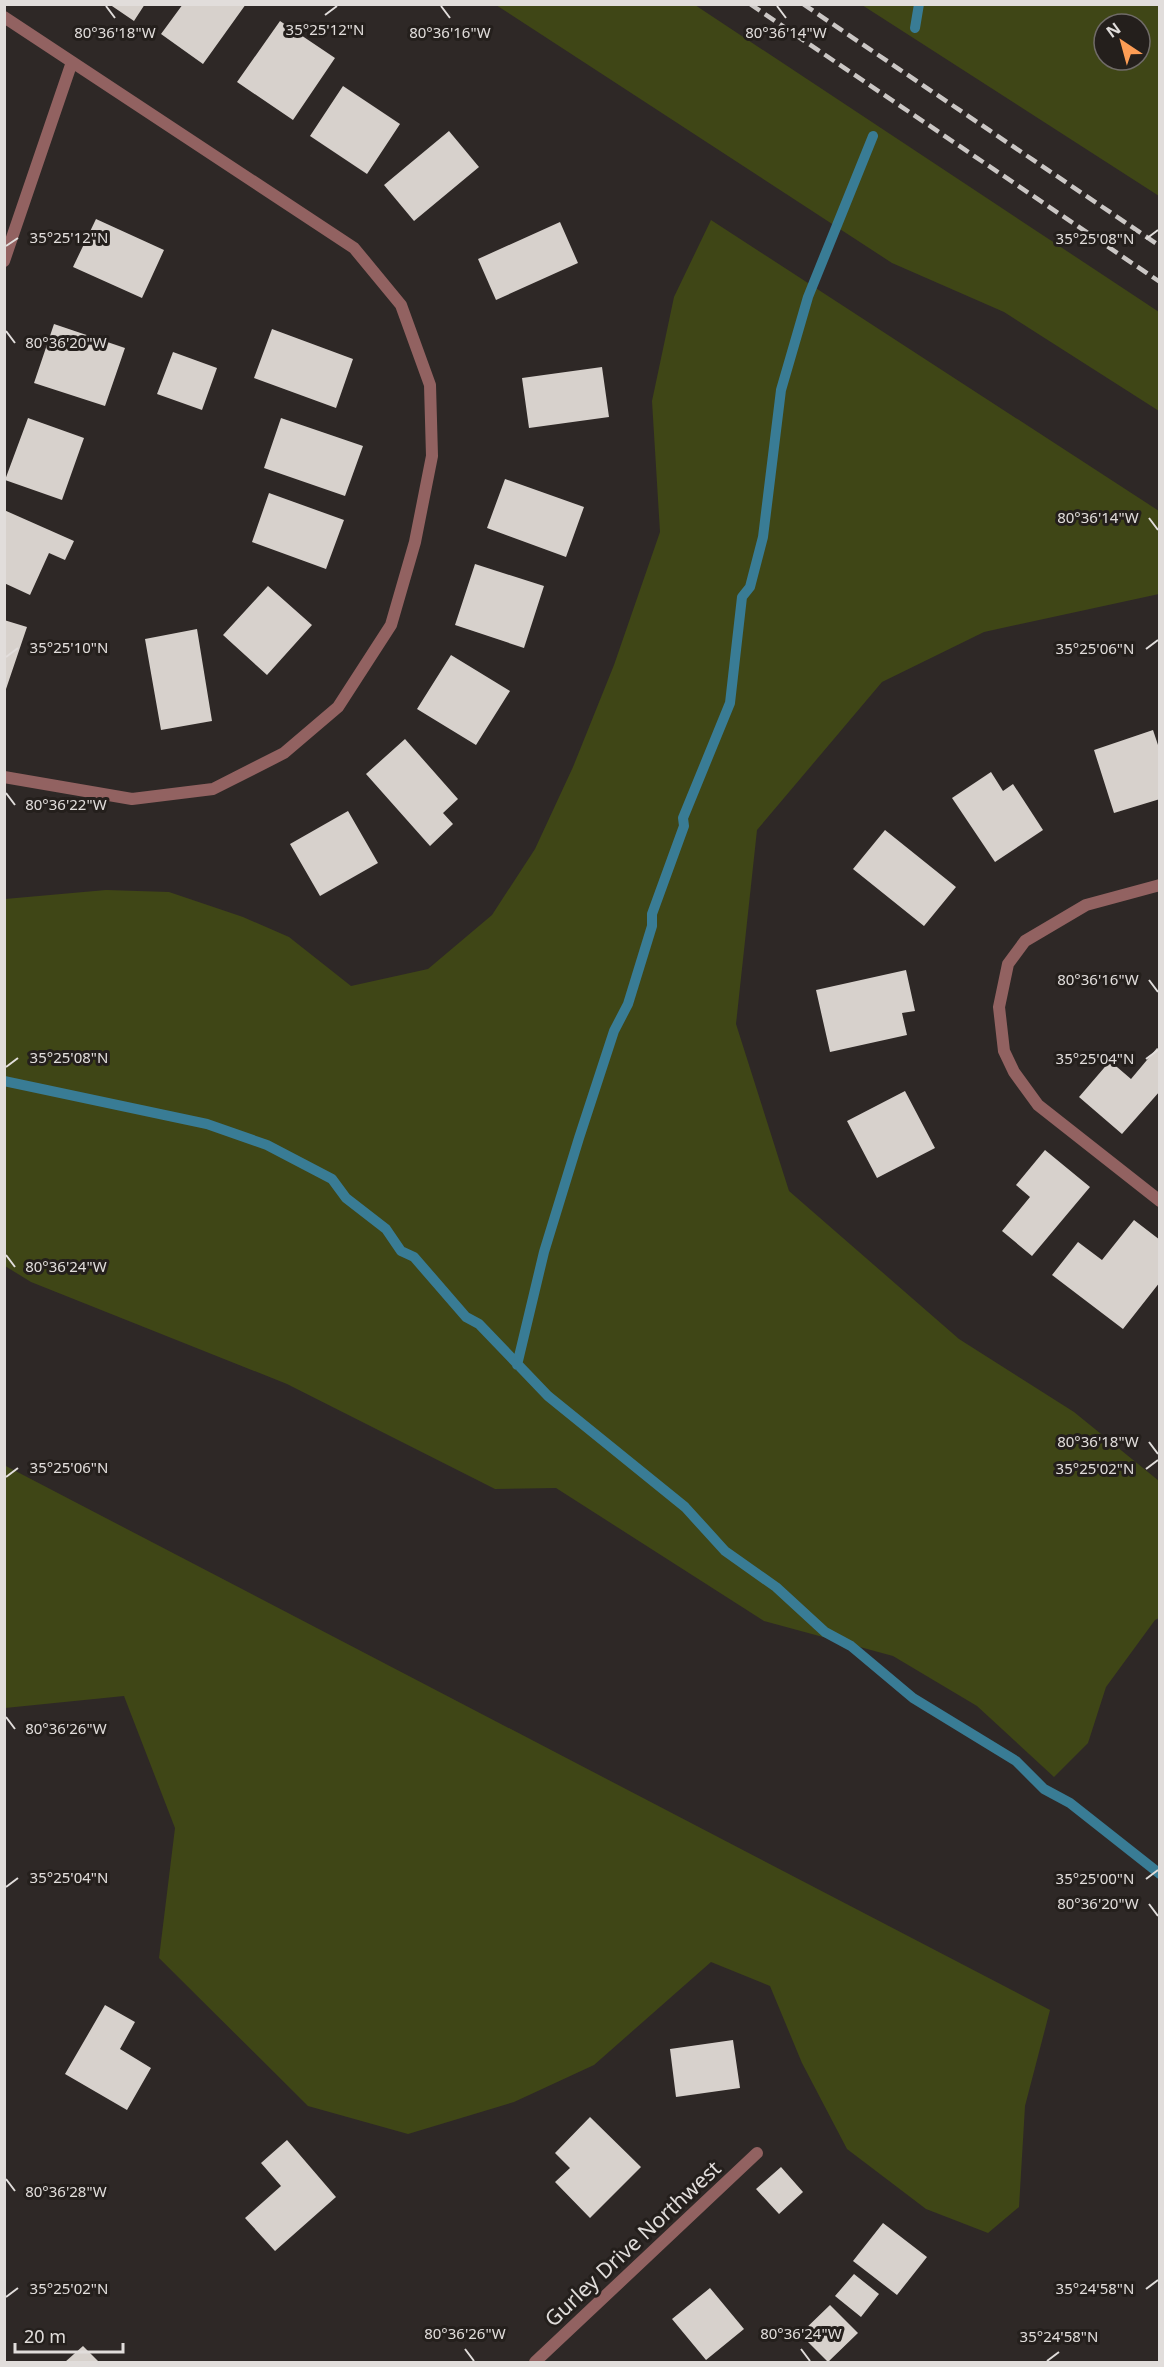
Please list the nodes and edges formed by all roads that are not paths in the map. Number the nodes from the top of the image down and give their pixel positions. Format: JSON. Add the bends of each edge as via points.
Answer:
{"nodes":[{"id":1,"x":4,"y":16,"type":"edge"},
{"id":2,"x":72,"y":62,"type":"junction"},
{"id":3,"x":4,"y":261,"type":"edge"},
{"id":4,"x":4,"y":777,"type":"edge"},
{"id":5,"x":1160,"y":885,"type":"edge"},
{"id":6,"x":1160,"y":1201,"type":"edge"},
{"id":7,"x":757,"y":2153,"type":"dead end"},
{"id":8,"x":535,"y":2362,"type":"edge"}],
"edges":[{"from":1,"to":2,"type":"street"},
{"from":2,"to":3,"type":"street"},
{"from":2,"to":4,"type":"street","via":[[354,248],[401,305],[430,384],[432,456],[415,542],[391,625],[338,707],[284,753],[213,789],[132,799]]},
{"from":5,"to":6,"type":"street","via":[[1086,905],[1025,941],[1008,964],[999,1007],[1004,1051],[1038,1105]]},
{"from":7,"to":8,"type":"street","name":"Gurley Drive Northwest"}]}
